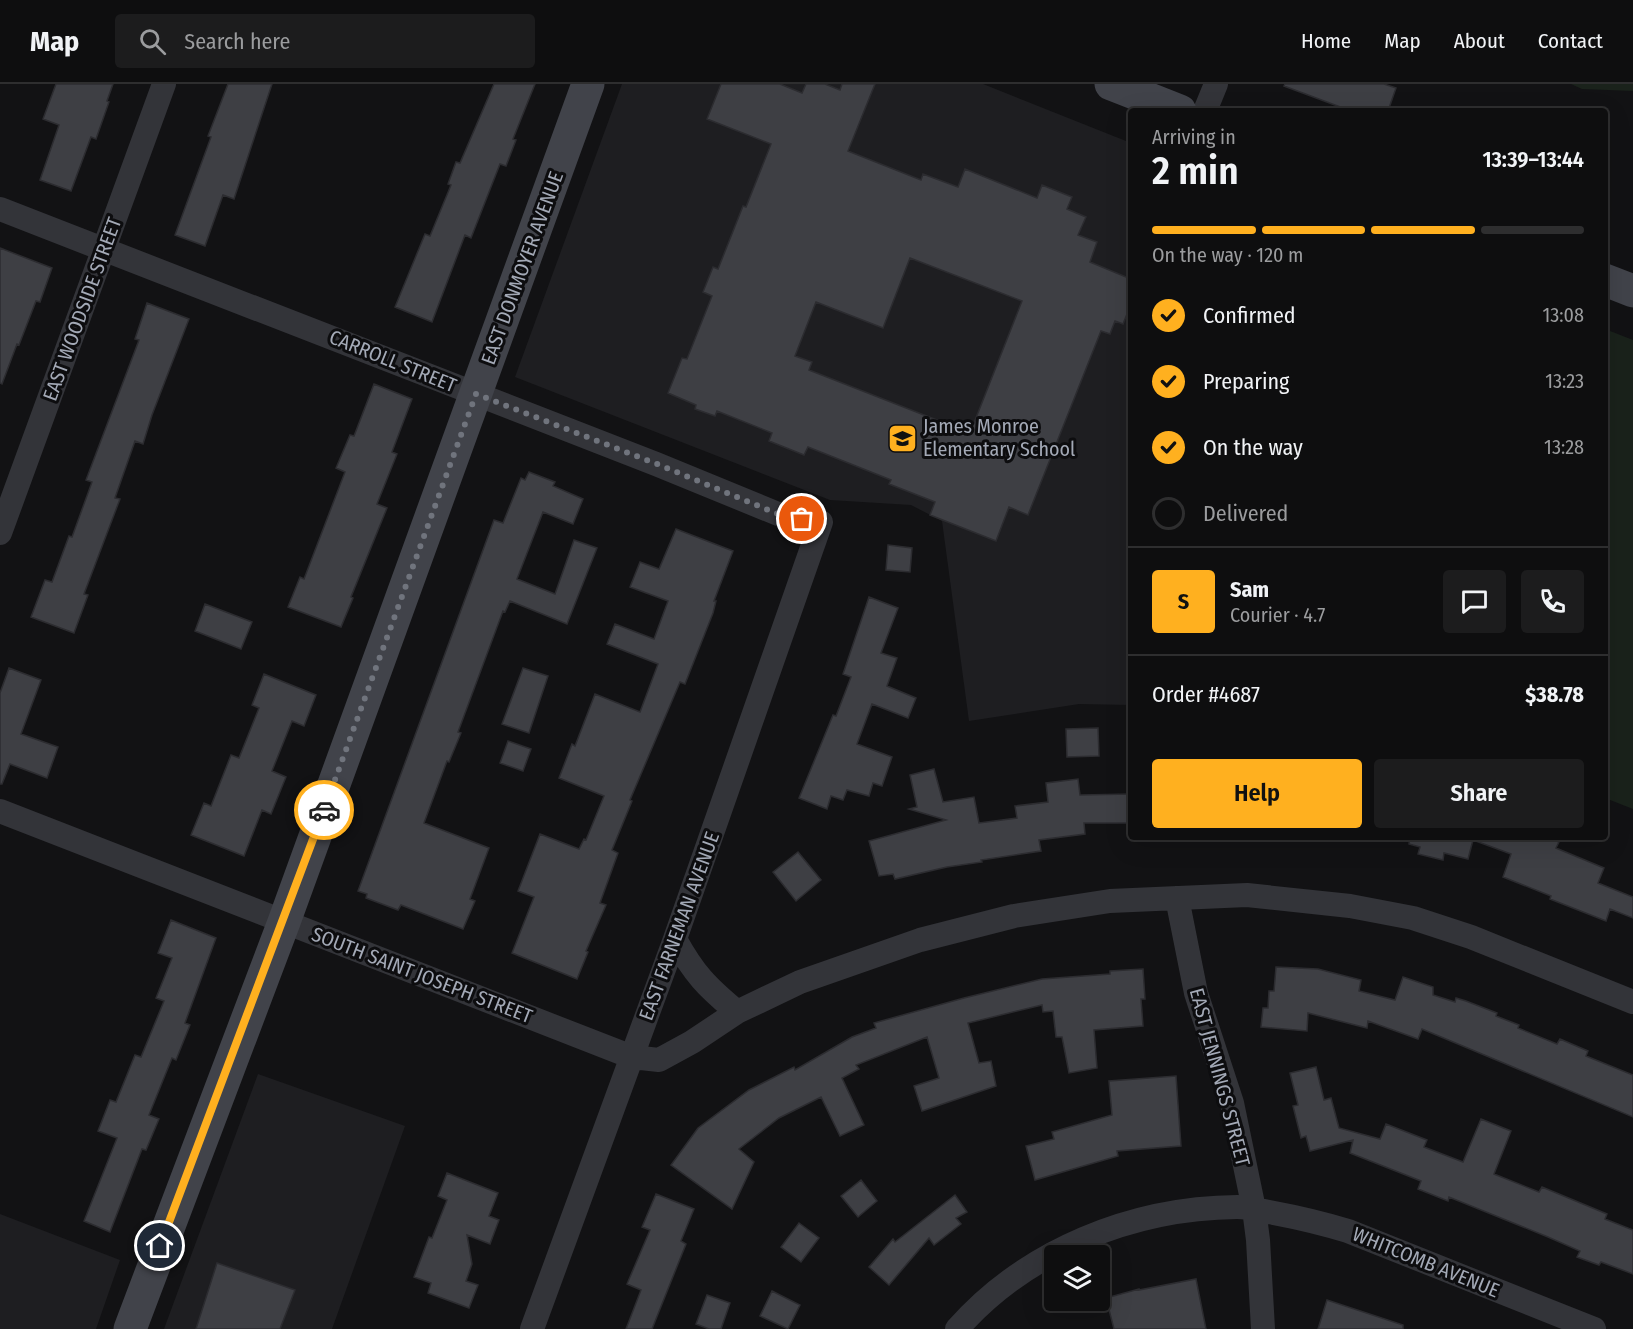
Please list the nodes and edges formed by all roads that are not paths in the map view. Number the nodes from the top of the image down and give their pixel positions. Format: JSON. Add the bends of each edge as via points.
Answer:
{"nodes":[{"id":1,"x":164,"y":84,"type":"edge"},
{"id":2,"x":588,"y":84,"type":"edge"},
{"id":3,"x":1111,"y":84,"type":"edge"},
{"id":4,"x":1216,"y":84,"type":"edge"},
{"id":5,"x":1172,"y":108,"type":"edge"},
{"id":6,"x":1206,"y":108,"type":"edge"},
{"id":7,"x":0,"y":209,"type":"edge"},
{"id":8,"x":104,"y":250,"type":"junction"},
{"id":9,"x":1608,"y":281,"type":"edge"},
{"id":10,"x":1633,"y":291,"type":"edge"},
{"id":11,"x":476,"y":394,"type":"junction"},
{"id":12,"x":821,"y":522,"type":"joint"},
{"id":13,"x":0,"y":533,"type":"edge"},
{"id":14,"x":0,"y":811,"type":"edge"},
{"id":15,"x":1177,"y":898,"type":"junction"},
{"id":16,"x":284,"y":922,"type":"junction"},
{"id":17,"x":675,"y":939,"type":"junction"},
{"id":18,"x":1633,"y":1002,"type":"edge"},
{"id":19,"x":737,"y":1012,"type":"junction"},
{"id":20,"x":632,"y":1057,"type":"junction"},
{"id":21,"x":1254,"y":1209,"type":"junction"},
{"id":22,"x":130,"y":1329,"type":"edge"},
{"id":23,"x":532,"y":1329,"type":"edge"},
{"id":24,"x":957,"y":1329,"type":"edge"},
{"id":25,"x":1263,"y":1329,"type":"edge"},
{"id":26,"x":1594,"y":1329,"type":"edge"}],
"edges":[{"from":1,"to":8,"type":"street","name":"EAST WOODSIDE STREET"},
{"from":2,"to":11,"type":"street","name":"EAST DONMOYER AVENUE"},
{"from":3,"to":5,"type":"street"},
{"from":4,"to":6,"type":"street"},
{"from":7,"to":8,"type":"street","name":"CARROLL STREET"},
{"from":8,"to":11,"type":"street","name":"CARROLL STREET"},
{"from":8,"to":13,"type":"street","name":"EAST WOODSIDE STREET"},
{"from":9,"to":10,"type":"street"},
{"from":11,"to":12,"type":"street","name":"CARROLL STREET","via":[[783,516]]},
{"from":11,"to":16,"type":"street","name":"EAST DONMOYER AVENUE"},
{"from":12,"to":17,"type":"street","name":"EAST FARNEMAN AVENUE"},
{"from":14,"to":16,"type":"street","name":"SOUTH SAINT JOSEPH STREET"},
{"from":15,"to":18,"type":"street","name":"SOUTH SAINT JOSEPH STREET","via":[[1287,898],[1413,918]]},
{"from":15,"to":19,"type":"street","name":"SOUTH SAINT JOSEPH STREET","via":[[1110,902],[964,927],[864,958]]},
{"from":15,"to":21,"type":"street","name":"EAST JENNINGS STREET","via":[[1196,993],[1232,1102]]},
{"from":16,"to":20,"type":"street","name":"SOUTH SAINT JOSEPH STREET"},
{"from":16,"to":22,"type":"street","name":"EAST DONMOYER AVENUE"},
{"from":17,"to":19,"type":"street","via":[[708,987]]},
{"from":17,"to":20,"type":"street","name":"EAST FARNEMAN AVENUE"},
{"from":19,"to":20,"type":"street","name":"SOUTH SAINT JOSEPH STREET","via":[[659,1060]]},
{"from":20,"to":23,"type":"street","name":"EAST FARNEMAN AVENUE"},
{"from":21,"to":24,"type":"street","name":"WHITCOMB AVENUE","via":[[1238,1207],[1175,1214],[1088,1236],[1037,1261],[1006,1283]]},
{"from":21,"to":25,"type":"street","name":"EAST JENNINGS STREET"},
{"from":21,"to":26,"type":"street","name":"WHITCOMB AVENUE","via":[[1348,1231]]}]}
